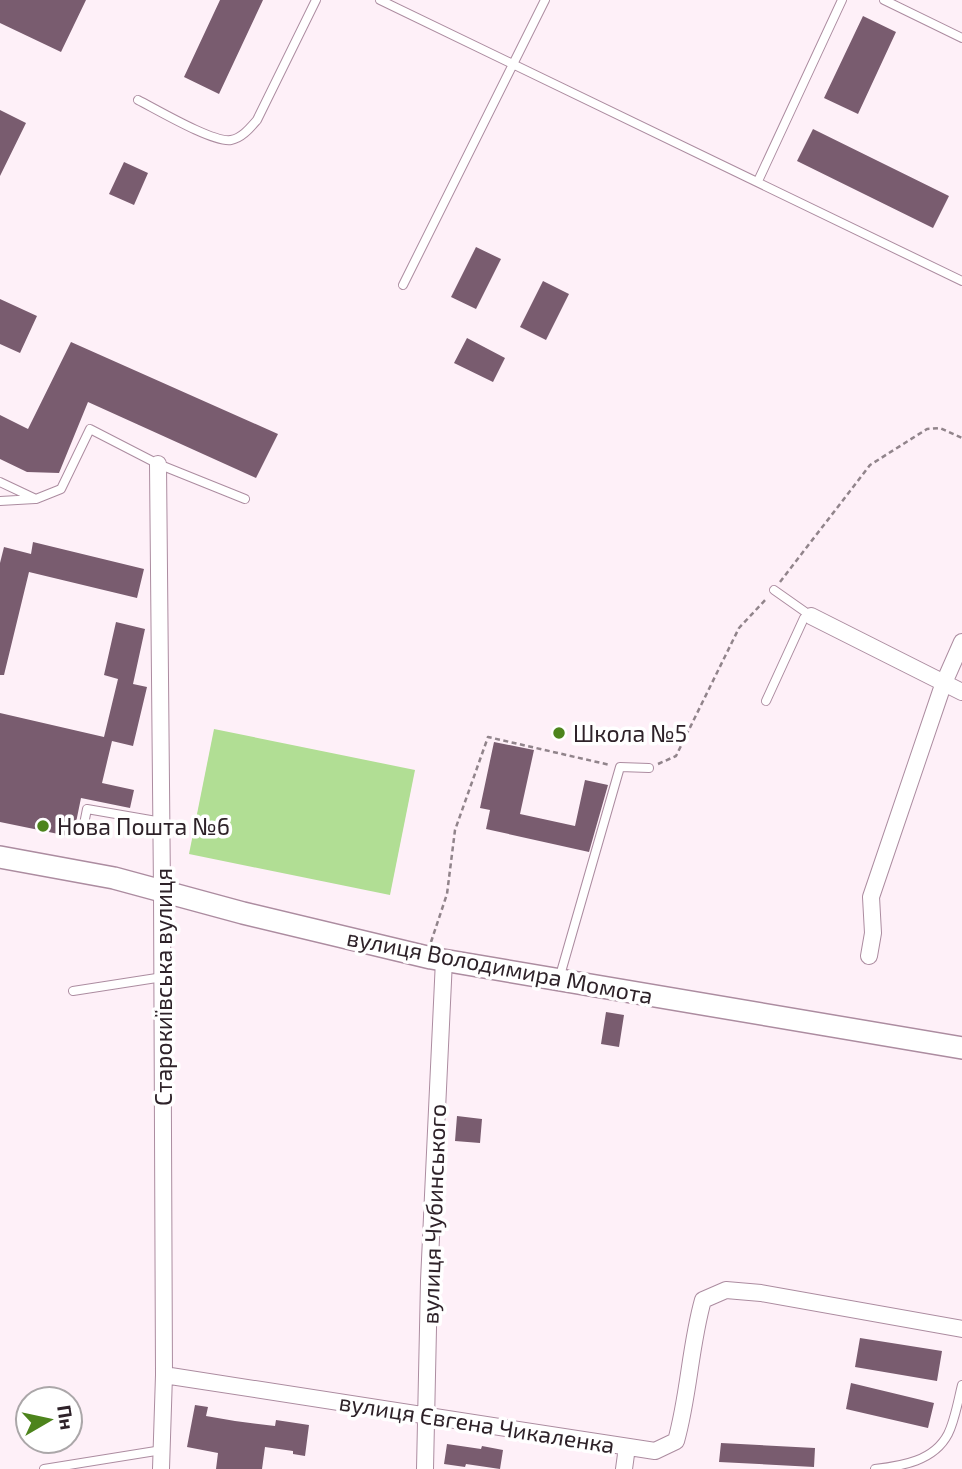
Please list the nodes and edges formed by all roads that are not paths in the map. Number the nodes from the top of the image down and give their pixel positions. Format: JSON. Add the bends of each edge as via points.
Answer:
{"nodes":[{"id":1,"x":316,"y":0,"type":"edge"},
{"id":2,"x":380,"y":0,"type":"edge"},
{"id":3,"x":545,"y":0,"type":"edge"},
{"id":4,"x":842,"y":0,"type":"edge"},
{"id":5,"x":884,"y":0,"type":"edge"},
{"id":6,"x":962,"y":38,"type":"edge"},
{"id":7,"x":513,"y":64,"type":"junction"},
{"id":8,"x":138,"y":100,"type":"dead end"},
{"id":9,"x":758,"y":181,"type":"junction"},
{"id":10,"x":962,"y":281,"type":"edge"},
{"id":11,"x":403,"y":285,"type":"dead end"},
{"id":12,"x":158,"y":464,"type":"junction"},
{"id":13,"x":0,"y":482,"type":"edge"},
{"id":14,"x":36,"y":499,"type":"junction"},
{"id":15,"x":245,"y":499,"type":"dead end"},
{"id":16,"x":0,"y":501,"type":"edge"},
{"id":17,"x":774,"y":590,"type":"road end"},
{"id":18,"x":811,"y":616,"type":"junction"},
{"id":19,"x":962,"y":642,"type":"edge"},
{"id":20,"x":943,"y":685,"type":"junction"},
{"id":21,"x":962,"y":692,"type":"edge"},
{"id":22,"x":765,"y":701,"type":"dead end"},
{"id":23,"x":649,"y":768,"type":"road end"},
{"id":24,"x":162,"y":822,"type":"junction"},
{"id":25,"x":83,"y":830,"type":"dead end"},
{"id":26,"x":0,"y":857,"type":"edge"},
{"id":27,"x":162,"y":891,"type":"junction"},
{"id":28,"x":869,"y":956,"type":"dead end"},
{"id":29,"x":435,"y":958,"type":"junction"},
{"id":30,"x":163,"y":977,"type":"junction"},
{"id":31,"x":559,"y":979,"type":"junction"},
{"id":32,"x":73,"y":991,"type":"dead end"},
{"id":33,"x":962,"y":1048,"type":"edge"},
{"id":34,"x":962,"y":1329,"type":"edge"},
{"id":35,"x":164,"y":1375,"type":"junction"},
{"id":36,"x":962,"y":1385,"type":"edge"},
{"id":37,"x":426,"y":1415,"type":"junction"},
{"id":38,"x":627,"y":1447,"type":"junction"},
{"id":39,"x":162,"y":1450,"type":"junction"},
{"id":40,"x":44,"y":1469,"type":"edge"},
{"id":41,"x":161,"y":1469,"type":"edge"},
{"id":42,"x":425,"y":1469,"type":"edge"},
{"id":43,"x":624,"y":1469,"type":"edge"},
{"id":44,"x":875,"y":1469,"type":"edge"}],
"edges":[{"from":1,"to":8,"type":"lane","via":[[257,120],[245,133],[230,140],[214,138]]},
{"from":2,"to":7,"type":"lane"},
{"from":3,"to":7,"type":"lane"},
{"from":4,"to":9,"type":"lane"},
{"from":5,"to":6,"type":"lane"},
{"from":7,"to":9,"type":"lane"},
{"from":7,"to":11,"type":"lane"},
{"from":9,"to":10,"type":"lane"},
{"from":12,"to":14,"type":"lane","via":[[90,429],[61,489]]},
{"from":12,"to":15,"type":"lane"},
{"from":12,"to":24,"type":"street","name":"Старокиївська вулиця"},
{"from":13,"to":14,"type":"lane"},
{"from":14,"to":16,"type":"lane"},
{"from":17,"to":18,"type":"lane"},
{"from":18,"to":20,"type":"street"},
{"from":18,"to":22,"type":"lane","via":[[804,618]]},
{"from":19,"to":20,"type":"street"},
{"from":20,"to":21,"type":"street"},
{"from":20,"to":28,"type":"street","via":[[871,897]]},
{"from":23,"to":31,"type":"lane","via":[[621,767]]},
{"from":24,"to":25,"type":"lane","via":[[88,809]]},
{"from":24,"to":27,"type":"street","name":"Старокиївська вулиця"},
{"from":26,"to":27,"type":"street","name":"вулиця Володимира Момота"},
{"from":27,"to":29,"type":"street","name":"вулиця Володимира Момота"},
{"from":27,"to":30,"type":"street","name":"Старокиївська вулиця"},
{"from":29,"to":31,"type":"street","name":"вулиця Володимира Момота"},
{"from":29,"to":37,"type":"street","name":"вулиця Чубинського"},
{"from":30,"to":32,"type":"lane"},
{"from":30,"to":35,"type":"street","name":"Старокиївська вулиця"},
{"from":31,"to":33,"type":"street","name":"вулиця Володимира Момота"},
{"from":34,"to":38,"type":"street","name":"вулиця Євгена Чикаленка","via":[[726,1290],[703,1300],[676,1441],[655,1451]]},
{"from":35,"to":37,"type":"street","name":"вулиця Євгена Чикаленка"},
{"from":35,"to":39,"type":"street","name":"Старокиївська вулиця"},
{"from":36,"to":44,"type":"lane","via":[[948,1434],[934,1452]]},
{"from":37,"to":38,"type":"street","name":"вулиця Євгена Чикаленка"},
{"from":37,"to":42,"type":"street","name":"вулиця Чубинського"},
{"from":38,"to":43,"type":"street"},
{"from":39,"to":40,"type":"lane"},
{"from":39,"to":41,"type":"street","name":"Старокиївська вулиця"}]}
